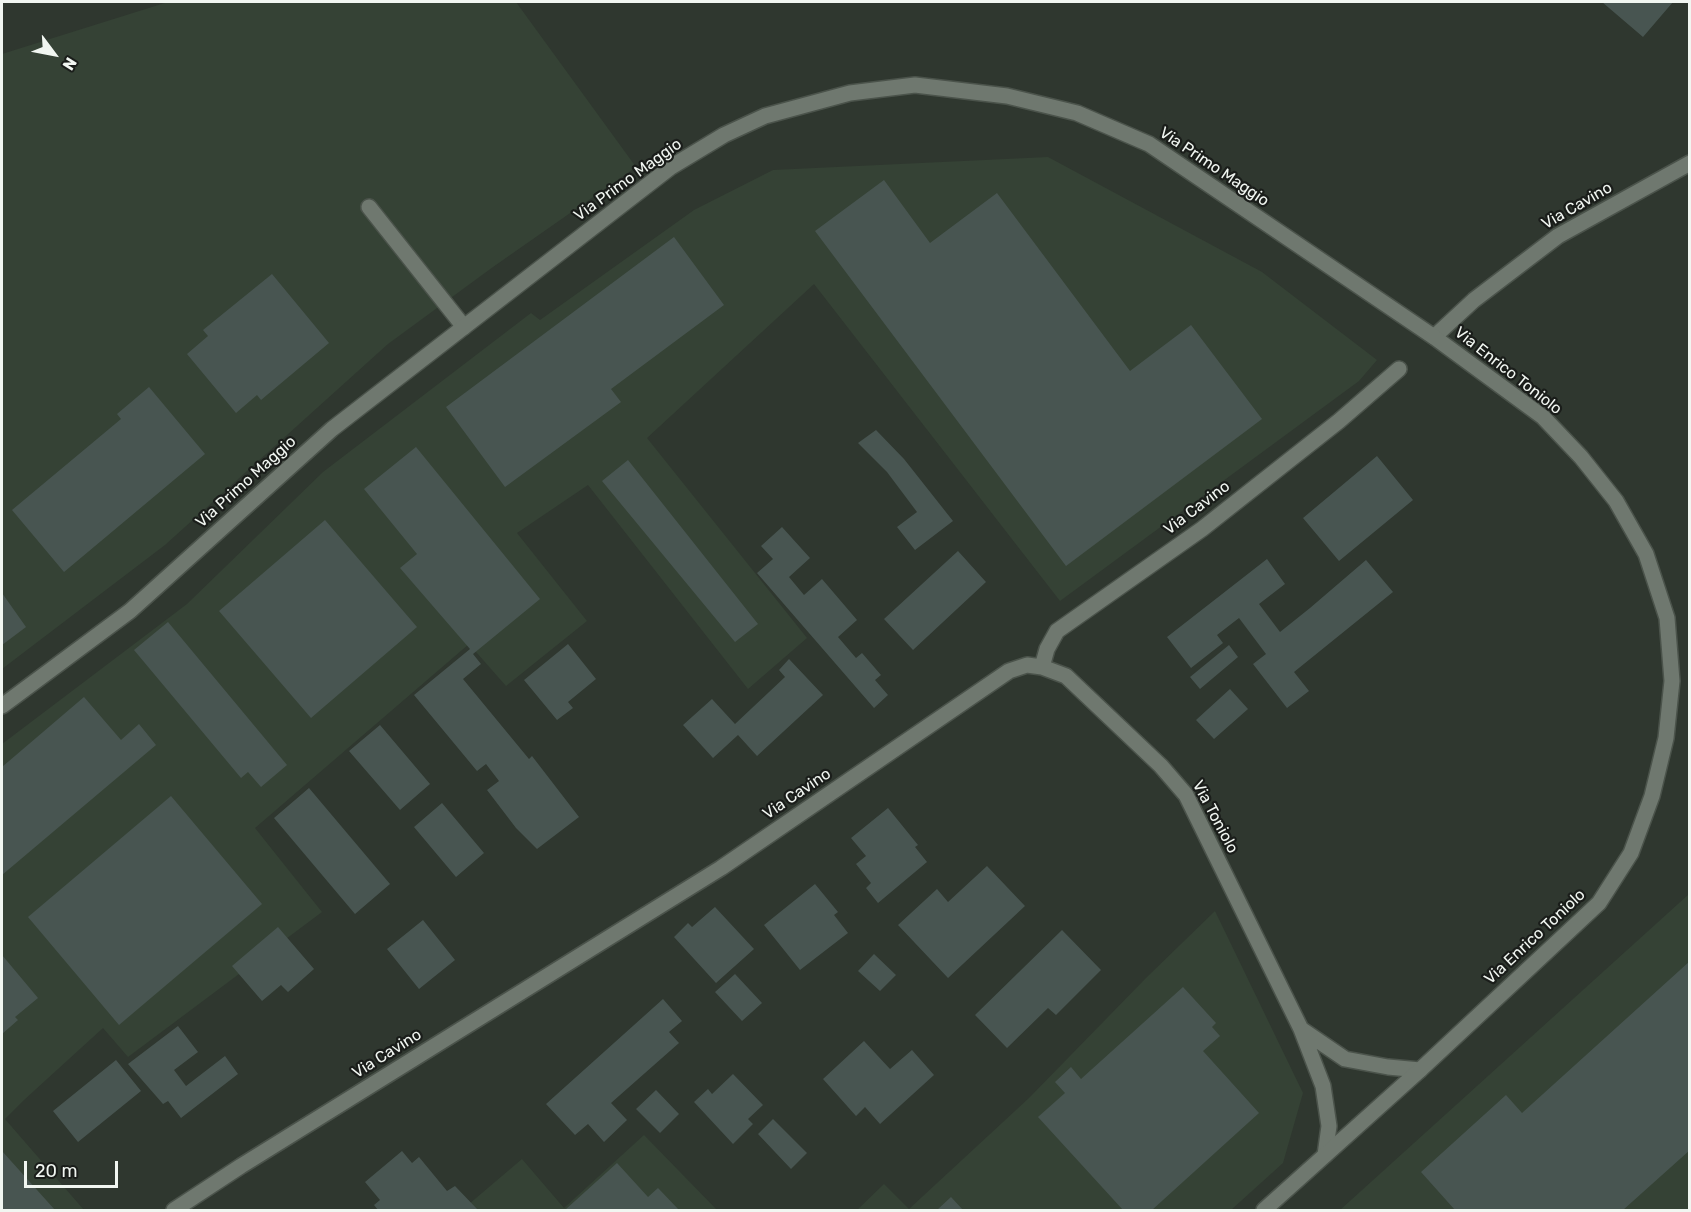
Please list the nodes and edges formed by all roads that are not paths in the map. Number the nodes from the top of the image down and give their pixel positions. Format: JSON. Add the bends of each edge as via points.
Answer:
{"nodes":[{"id":1,"x":1689,"y":163,"type":"edge"},
{"id":2,"x":369,"y":207,"type":"dead end"},
{"id":3,"x":464,"y":327,"type":"junction"},
{"id":4,"x":1434,"y":337,"type":"junction"},
{"id":5,"x":1399,"y":369,"type":"dead end"},
{"id":6,"x":1042,"y":667,"type":"junction"},
{"id":7,"x":2,"y":706,"type":"edge"},
{"id":8,"x":1301,"y":1029,"type":"junction"},
{"id":9,"x":1420,"y":1070,"type":"junction"},
{"id":10,"x":1325,"y":1155,"type":"junction"},
{"id":11,"x":174,"y":1210,"type":"edge"},
{"id":12,"x":1264,"y":1210,"type":"edge"}],
"edges":[{"from":1,"to":4,"type":"street","name":"Via Cavino","via":[[1558,236],[1474,300]]},
{"from":2,"to":3,"type":"street"},
{"from":3,"to":4,"type":"street","name":"Via Primo Maggio","via":[[671,167],[724,135],[765,116],[850,93],[915,85],[1042,104],[1077,113],[1149,144]]},
{"from":3,"to":7,"type":"street","name":"Via Primo Maggio","via":[[332,429],[130,610]]},
{"from":4,"to":9,"type":"street","name":"Via Enrico Toniolo","via":[[1543,417],[1616,501],[1646,554],[1667,618],[1672,681],[1666,738],[1652,796],[1631,853],[1599,903]]},
{"from":5,"to":6,"type":"street","name":"Via Cavino","via":[[1202,529],[1057,631]]},
{"from":6,"to":8,"type":"street","name":"Via Toniolo","via":[[1066,676],[1186,795]]},
{"from":6,"to":11,"type":"street","name":"Via Cavino","via":[[1027,665],[1009,671],[721,868]]},
{"from":8,"to":9,"type":"street","name":"Via Toniolo","via":[[1345,1059]]},
{"from":8,"to":10,"type":"street","name":"Via Toniolo","via":[[1323,1086],[1329,1126]]},
{"from":9,"to":10,"type":"street","name":"Via Enrico Toniolo"},
{"from":10,"to":12,"type":"street","name":"Via Enrico Toniolo"}]}
